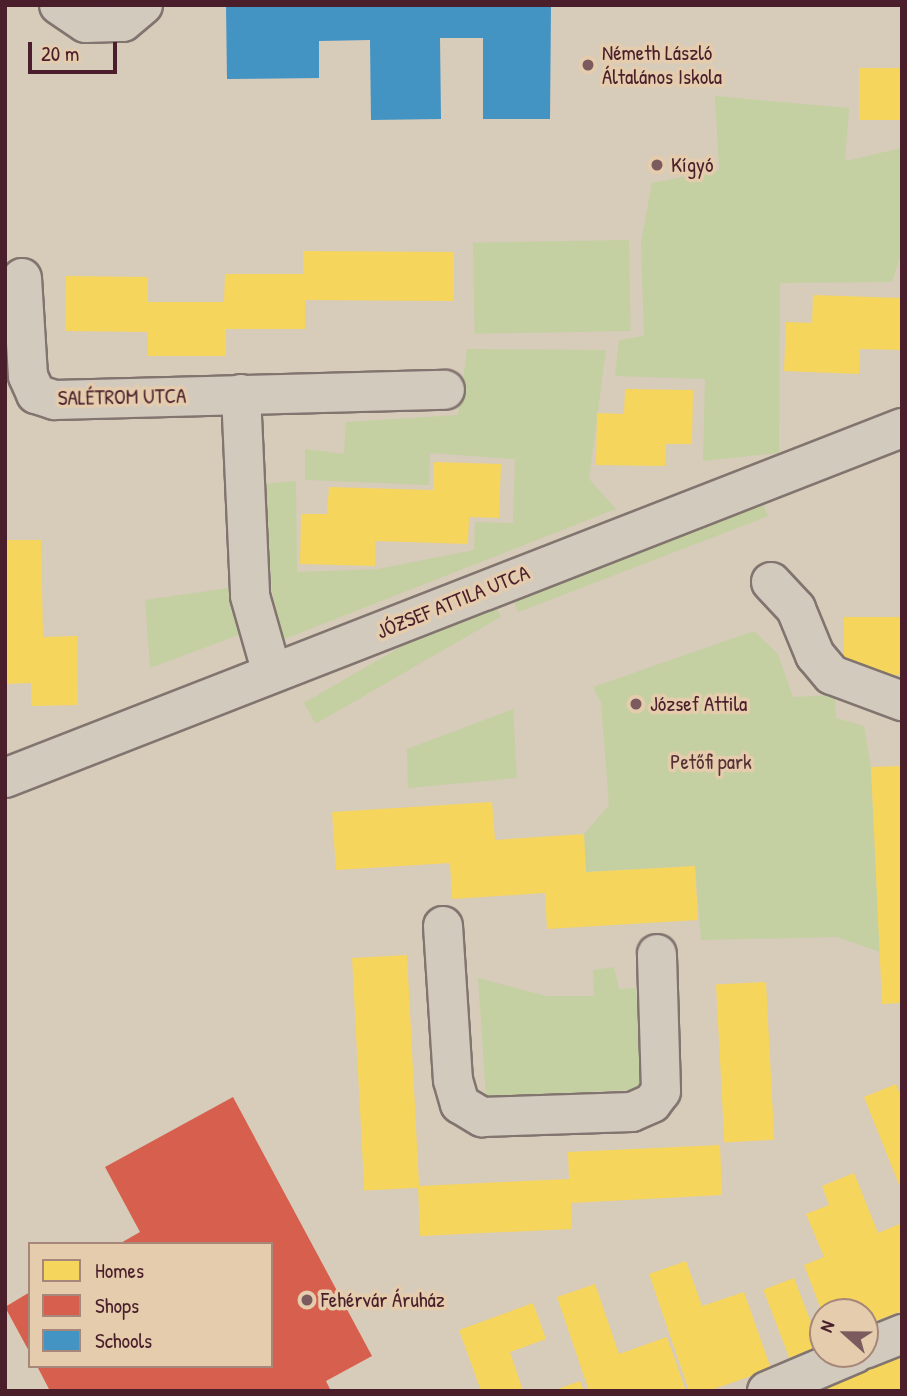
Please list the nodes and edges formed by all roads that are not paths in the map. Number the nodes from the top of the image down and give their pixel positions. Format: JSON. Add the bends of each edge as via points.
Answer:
{"nodes":[{"id":1,"x":60,"y":5,"type":"edge"},
{"id":2,"x":144,"y":5,"type":"edge"},
{"id":3,"x":22,"y":278,"type":"dead end"},
{"id":4,"x":444,"y":390,"type":"dead end"},
{"id":5,"x":241,"y":394,"type":"junction"},
{"id":6,"x":902,"y":428,"type":"edge"},
{"id":7,"x":771,"y":582,"type":"dead end"},
{"id":8,"x":272,"y":673,"type":"junction"},
{"id":9,"x":902,"y":701,"type":"edge"},
{"id":10,"x":5,"y":778,"type":"edge"},
{"id":11,"x":443,"y":926,"type":"dead end"},
{"id":12,"x":657,"y":954,"type":"dead end"},
{"id":13,"x":902,"y":1334,"type":"edge"},
{"id":14,"x":879,"y":1343,"type":"edge"},
{"id":15,"x":821,"y":1368,"type":"edge"},
{"id":16,"x":767,"y":1391,"type":"edge"}],
"edges":[{"from":1,"to":2,"type":"street","via":[[86,23],[123,22]]},
{"from":3,"to":5,"type":"street","name":"SALÉTROM UTCA","via":[[28,376],[36,394],[55,400]]},
{"from":4,"to":5,"type":"street","name":"SALÉTROM UTCA"},
{"from":5,"to":8,"type":"street","via":[[250,596]]},
{"from":6,"to":8,"type":"street","name":"JÓZSEF ATTILA UTCA"},
{"from":7,"to":9,"type":"street","via":[[796,609],[815,655],[832,675]]},
{"from":8,"to":10,"type":"street","name":"JÓZSEF ATTILA UTCA"},
{"from":11,"to":12,"type":"street","via":[[453,1080],[460,1104],[482,1117],[632,1112],[652,1103],[661,1091]]},
{"from":13,"to":14,"type":"street"},
{"from":15,"to":16,"type":"street"}]}
